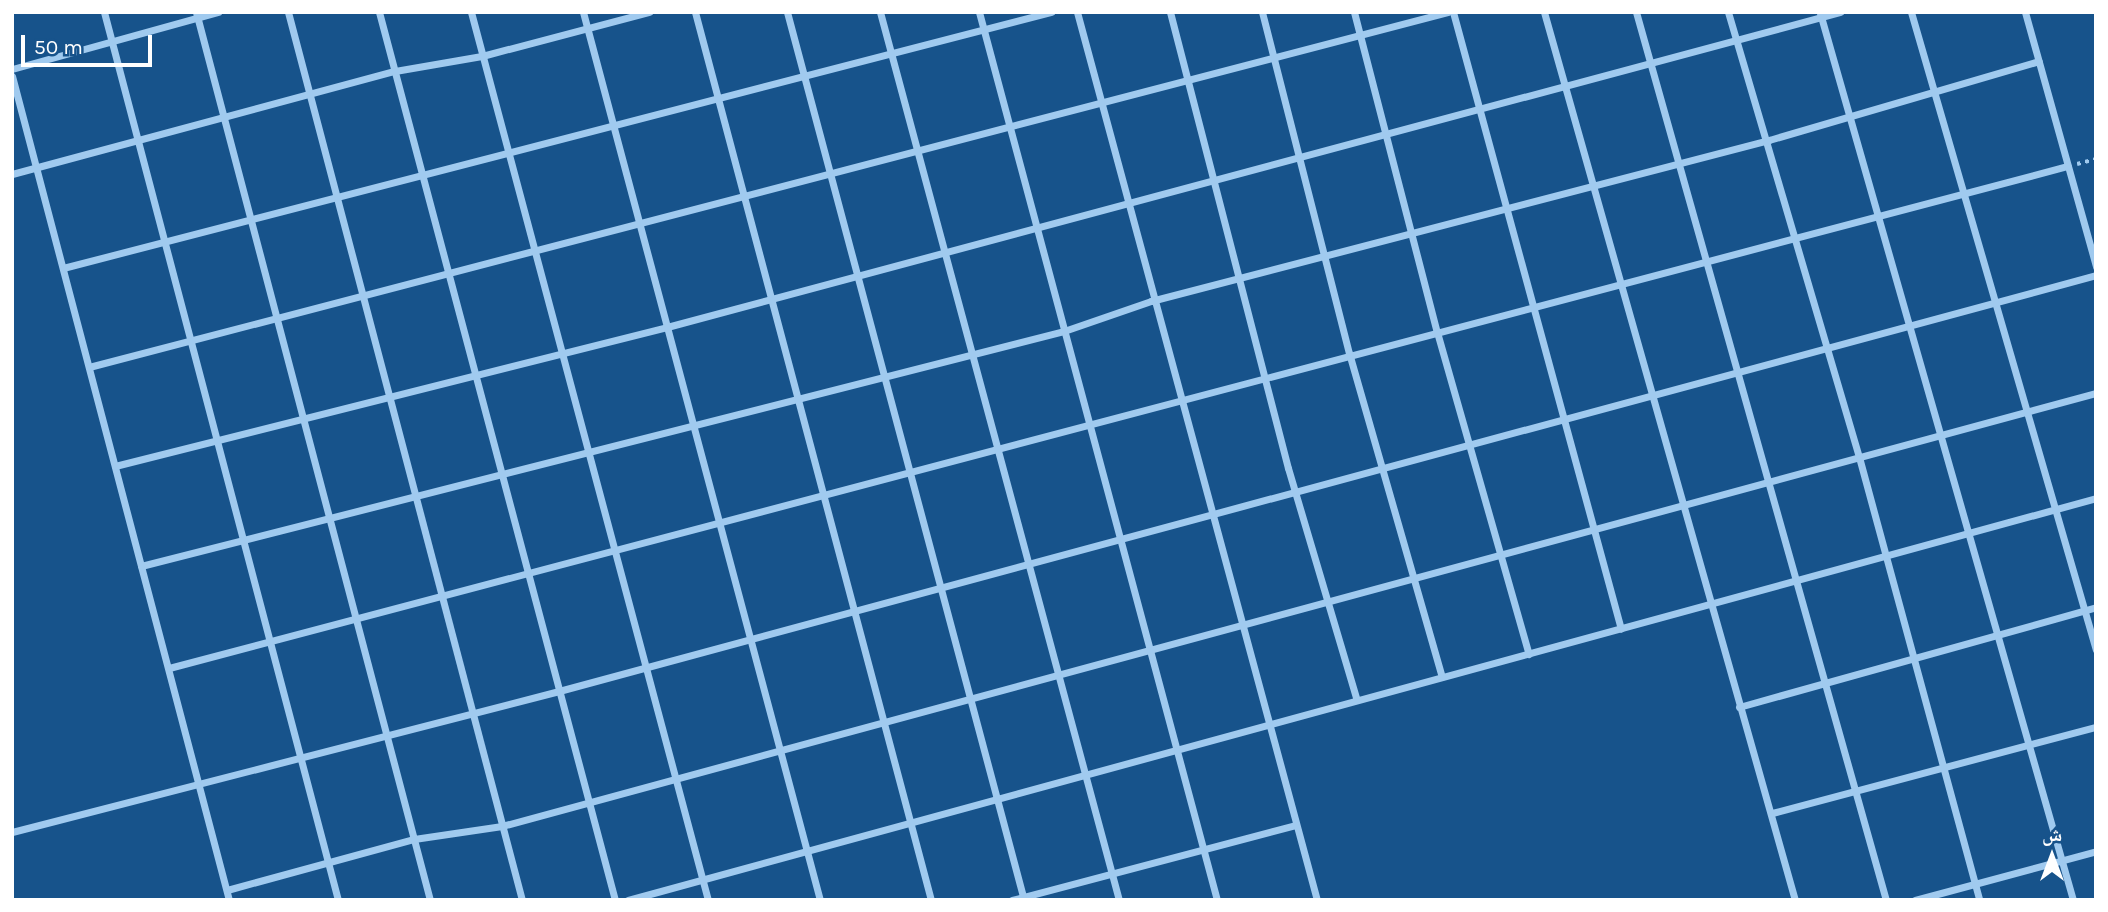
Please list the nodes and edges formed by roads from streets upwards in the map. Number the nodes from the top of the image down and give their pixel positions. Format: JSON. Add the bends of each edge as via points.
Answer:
{"nodes":[{"id":1,"x":104,"y":12,"type":"edge"},
{"id":2,"x":218,"y":12,"type":"edge"},
{"id":3,"x":288,"y":12,"type":"edge"},
{"id":4,"x":379,"y":12,"type":"edge"},
{"id":5,"x":471,"y":12,"type":"edge"},
{"id":6,"x":583,"y":12,"type":"edge"},
{"id":7,"x":649,"y":12,"type":"edge"},
{"id":8,"x":695,"y":12,"type":"edge"},
{"id":9,"x":787,"y":12,"type":"edge"},
{"id":10,"x":880,"y":12,"type":"edge"},
{"id":11,"x":979,"y":12,"type":"edge"},
{"id":12,"x":1051,"y":12,"type":"edge"},
{"id":13,"x":1077,"y":12,"type":"edge"},
{"id":14,"x":1170,"y":12,"type":"edge"},
{"id":15,"x":1262,"y":12,"type":"edge"},
{"id":16,"x":1354,"y":12,"type":"edge"},
{"id":17,"x":1451,"y":12,"type":"edge"},
{"id":18,"x":1544,"y":12,"type":"edge"},
{"id":19,"x":1636,"y":12,"type":"edge"},
{"id":20,"x":1728,"y":12,"type":"edge"},
{"id":21,"x":1840,"y":12,"type":"edge"},
{"id":22,"x":1911,"y":12,"type":"edge"},
{"id":23,"x":2025,"y":12,"type":"edge"},
{"id":24,"x":197,"y":15,"type":"edge"},
{"id":25,"x":1820,"y":15,"type":"edge"},
{"id":26,"x":984,"y":29,"type":"junction"},
{"id":27,"x":587,"y":30,"type":"junction"},
{"id":28,"x":1360,"y":35,"type":"junction"},
{"id":29,"x":1737,"y":38,"type":"junction"},
{"id":30,"x":112,"y":41,"type":"junction"},
{"id":31,"x":891,"y":52,"type":"junction"},
{"id":32,"x":482,"y":56,"type":"junction"},
{"id":33,"x":1274,"y":57,"type":"junction"},
{"id":34,"x":2039,"y":61,"type":"junction"},
{"id":35,"x":1652,"y":63,"type":"junction"},
{"id":36,"x":12,"y":69,"type":"edge"},
{"id":37,"x":394,"y":71,"type":"junction"},
{"id":38,"x":12,"y":76,"type":"edge"},
{"id":39,"x":805,"y":78,"type":"junction"},
{"id":40,"x":1187,"y":80,"type":"junction"},
{"id":41,"x":1564,"y":88,"type":"junction"},
{"id":42,"x":309,"y":94,"type":"junction"},
{"id":43,"x":1931,"y":94,"type":"junction"},
{"id":44,"x":718,"y":99,"type":"junction"},
{"id":45,"x":1102,"y":107,"type":"junction"},
{"id":46,"x":1480,"y":112,"type":"junction"},
{"id":47,"x":223,"y":117,"type":"junction"},
{"id":48,"x":1845,"y":117,"type":"junction"},
{"id":49,"x":614,"y":127,"type":"junction"},
{"id":50,"x":1012,"y":130,"type":"junction"},
{"id":51,"x":1387,"y":134,"type":"junction"},
{"id":52,"x":138,"y":140,"type":"junction"},
{"id":53,"x":1769,"y":140,"type":"junction"},
{"id":54,"x":918,"y":153,"type":"junction"},
{"id":55,"x":509,"y":154,"type":"junction"},
{"id":56,"x":1300,"y":158,"type":"junction"},
{"id":57,"x":1682,"y":162,"type":"junction"},
{"id":58,"x":2068,"y":166,"type":"junction"},
{"id":59,"x":36,"y":167,"type":"junction"},
{"id":60,"x":421,"y":172,"type":"junction"},
{"id":61,"x":12,"y":174,"type":"edge"},
{"id":62,"x":830,"y":175,"type":"junction"},
{"id":63,"x":1214,"y":181,"type":"junction"},
{"id":64,"x":1596,"y":186,"type":"junction"},
{"id":65,"x":1960,"y":193,"type":"junction"},
{"id":66,"x":336,"y":195,"type":"junction"},
{"id":67,"x":745,"y":198,"type":"junction"},
{"id":68,"x":1128,"y":204,"type":"junction"},
{"id":69,"x":1505,"y":209,"type":"junction"},
{"id":70,"x":1875,"y":214,"type":"junction"},
{"id":71,"x":250,"y":218,"type":"junction"},
{"id":72,"x":639,"y":228,"type":"junction"},
{"id":73,"x":1037,"y":229,"type":"junction"},
{"id":74,"x":1413,"y":232,"type":"junction"},
{"id":75,"x":1794,"y":237,"type":"junction"},
{"id":76,"x":164,"y":241,"type":"junction"},
{"id":77,"x":537,"y":254,"type":"junction"},
{"id":78,"x":946,"y":254,"type":"junction"},
{"id":79,"x":1323,"y":256,"type":"junction"},
{"id":80,"x":1709,"y":262,"type":"junction"},
{"id":81,"x":2096,"y":267,"type":"edge"},
{"id":82,"x":63,"y":268,"type":"junction"},
{"id":83,"x":447,"y":271,"type":"junction"},
{"id":84,"x":856,"y":275,"type":"junction"},
{"id":85,"x":2096,"y":275,"type":"edge"},
{"id":86,"x":1239,"y":277,"type":"junction"},
{"id":87,"x":1624,"y":285,"type":"junction"},
{"id":88,"x":362,"y":293,"type":"junction"},
{"id":89,"x":771,"y":299,"type":"junction"},
{"id":90,"x":1151,"y":301,"type":"junction"},
{"id":91,"x":1994,"y":303,"type":"junction"},
{"id":92,"x":1530,"y":309,"type":"junction"},
{"id":93,"x":276,"y":316,"type":"junction"},
{"id":94,"x":1908,"y":324,"type":"junction"},
{"id":95,"x":667,"y":327,"type":"junction"},
{"id":96,"x":1064,"y":331,"type":"junction"},
{"id":97,"x":1437,"y":332,"type":"junction"},
{"id":98,"x":191,"y":340,"type":"junction"},
{"id":99,"x":1824,"y":346,"type":"junction"},
{"id":100,"x":562,"y":352,"type":"junction"},
{"id":101,"x":971,"y":354,"type":"junction"},
{"id":102,"x":1349,"y":354,"type":"junction"},
{"id":103,"x":89,"y":367,"type":"junction"},
{"id":104,"x":1741,"y":370,"type":"junction"},
{"id":105,"x":472,"y":375,"type":"junction"},
{"id":106,"x":884,"y":377,"type":"junction"},
{"id":107,"x":1264,"y":379,"type":"junction"},
{"id":108,"x":388,"y":393,"type":"junction"},
{"id":109,"x":2096,"y":393,"type":"edge"},
{"id":110,"x":1655,"y":395,"type":"junction"},
{"id":111,"x":797,"y":401,"type":"junction"},
{"id":112,"x":1178,"y":403,"type":"junction"},
{"id":113,"x":2026,"y":410,"type":"junction"},
{"id":114,"x":302,"y":416,"type":"junction"},
{"id":115,"x":1562,"y":420,"type":"junction"},
{"id":116,"x":695,"y":427,"type":"junction"},
{"id":117,"x":1088,"y":429,"type":"junction"},
{"id":118,"x":1940,"y":433,"type":"junction"},
{"id":119,"x":217,"y":439,"type":"junction"},
{"id":120,"x":1472,"y":444,"type":"junction"},
{"id":121,"x":590,"y":452,"type":"junction"},
{"id":122,"x":998,"y":452,"type":"junction"},
{"id":123,"x":1860,"y":457,"type":"junction"},
{"id":124,"x":115,"y":466,"type":"junction"},
{"id":125,"x":1381,"y":466,"type":"junction"},
{"id":126,"x":500,"y":474,"type":"junction"},
{"id":127,"x":912,"y":475,"type":"junction"},
{"id":128,"x":1772,"y":479,"type":"junction"},
{"id":129,"x":1298,"y":489,"type":"junction"},
{"id":130,"x":414,"y":492,"type":"junction"},
{"id":131,"x":2096,"y":498,"type":"edge"},
{"id":132,"x":824,"y":499,"type":"junction"},
{"id":133,"x":1685,"y":505,"type":"junction"},
{"id":134,"x":2053,"y":510,"type":"junction"},
{"id":135,"x":1209,"y":513,"type":"junction"},
{"id":136,"x":328,"y":515,"type":"junction"},
{"id":137,"x":721,"y":525,"type":"junction"},
{"id":138,"x":1593,"y":530,"type":"junction"},
{"id":139,"x":1972,"y":534,"type":"junction"},
{"id":140,"x":243,"y":538,"type":"junction"},
{"id":141,"x":1120,"y":538,"type":"junction"},
{"id":142,"x":617,"y":550,"type":"junction"},
{"id":143,"x":1503,"y":554,"type":"junction"},
{"id":144,"x":1886,"y":558,"type":"junction"},
{"id":145,"x":1030,"y":564,"type":"junction"},
{"id":146,"x":141,"y":566,"type":"junction"},
{"id":147,"x":527,"y":572,"type":"junction"},
{"id":148,"x":1415,"y":577,"type":"junction"},
{"id":149,"x":1800,"y":581,"type":"junction"},
{"id":150,"x":941,"y":588,"type":"junction"},
{"id":151,"x":441,"y":595,"type":"junction"},
{"id":152,"x":1329,"y":600,"type":"junction"},
{"id":153,"x":1712,"y":604,"type":"junction"},
{"id":154,"x":2096,"y":607,"type":"edge"},
{"id":155,"x":2083,"y":610,"type":"junction"},
{"id":156,"x":854,"y":612,"type":"junction"},
{"id":157,"x":355,"y":618,"type":"junction"},
{"id":158,"x":1240,"y":624,"type":"junction"},
{"id":159,"x":1621,"y":629,"type":"junction"},
{"id":160,"x":2000,"y":634,"type":"junction"},
{"id":161,"x":750,"y":638,"type":"junction"},
{"id":162,"x":270,"y":641,"type":"junction"},
{"id":163,"x":1150,"y":649,"type":"junction"},
{"id":164,"x":2096,"y":650,"type":"edge"},
{"id":165,"x":1530,"y":654,"type":"junction"},
{"id":166,"x":1914,"y":659,"type":"junction"},
{"id":167,"x":647,"y":667,"type":"junction"},
{"id":168,"x":169,"y":668,"type":"junction"},
{"id":169,"x":1060,"y":675,"type":"junction"},
{"id":170,"x":1442,"y":677,"type":"junction"},
{"id":171,"x":1828,"y":682,"type":"junction"},
{"id":172,"x":559,"y":691,"type":"junction"},
{"id":173,"x":1356,"y":698,"type":"junction"},
{"id":174,"x":970,"y":699,"type":"junction"},
{"id":175,"x":1740,"y":707,"type":"junction"},
{"id":176,"x":472,"y":714,"type":"junction"},
{"id":177,"x":884,"y":722,"type":"junction"},
{"id":178,"x":1268,"y":722,"type":"junction"},
{"id":179,"x":2096,"y":727,"type":"edge"},
{"id":180,"x":385,"y":732,"type":"junction"},
{"id":181,"x":2032,"y":745,"type":"junction"},
{"id":182,"x":778,"y":749,"type":"junction"},
{"id":183,"x":1176,"y":749,"type":"junction"},
{"id":184,"x":300,"y":755,"type":"junction"},
{"id":185,"x":1944,"y":768,"type":"junction"},
{"id":186,"x":1083,"y":772,"type":"junction"},
{"id":187,"x":677,"y":779,"type":"junction"},
{"id":188,"x":199,"y":783,"type":"junction"},
{"id":189,"x":1856,"y":792,"type":"junction"},
{"id":190,"x":996,"y":798,"type":"junction"},
{"id":191,"x":588,"y":800,"type":"junction"},
{"id":192,"x":1772,"y":813,"type":"junction"},
{"id":193,"x":910,"y":822,"type":"junction"},
{"id":194,"x":1295,"y":825,"type":"junction"},
{"id":195,"x":502,"y":826,"type":"junction"},
{"id":196,"x":12,"y":832,"type":"edge"},
{"id":197,"x":414,"y":839,"type":"junction"},
{"id":198,"x":806,"y":850,"type":"junction"},
{"id":199,"x":1203,"y":850,"type":"junction"},
{"id":200,"x":2096,"y":851,"type":"edge"},
{"id":201,"x":2062,"y":860,"type":"junction"},
{"id":202,"x":328,"y":863,"type":"junction"},
{"id":203,"x":1112,"y":873,"type":"junction"},
{"id":204,"x":703,"y":878,"type":"junction"},
{"id":205,"x":1975,"y":883,"type":"junction"},
{"id":206,"x":227,"y":890,"type":"junction"},
{"id":207,"x":1024,"y":898,"type":"edge"},
{"id":208,"x":229,"y":900,"type":"edge"},
{"id":209,"x":338,"y":900,"type":"edge"},
{"id":210,"x":430,"y":900,"type":"edge"},
{"id":211,"x":522,"y":900,"type":"edge"},
{"id":212,"x":615,"y":900,"type":"edge"},
{"id":213,"x":628,"y":900,"type":"edge"},
{"id":214,"x":708,"y":900,"type":"edge"},
{"id":215,"x":820,"y":900,"type":"edge"},
{"id":216,"x":931,"y":900,"type":"edge"},
{"id":217,"x":1012,"y":900,"type":"edge"},
{"id":218,"x":1119,"y":900,"type":"edge"},
{"id":219,"x":1217,"y":900,"type":"edge"},
{"id":220,"x":1317,"y":900,"type":"edge"},
{"id":221,"x":1795,"y":900,"type":"edge"},
{"id":222,"x":1886,"y":900,"type":"edge"},
{"id":223,"x":1915,"y":900,"type":"edge"},
{"id":224,"x":1979,"y":900,"type":"edge"},
{"id":225,"x":2073,"y":900,"type":"edge"}],
"edges":[{"from":1,"to":30,"type":"street"},
{"from":2,"to":24,"type":"street"},
{"from":3,"to":42,"type":"street"},
{"from":4,"to":37,"type":"street"},
{"from":5,"to":32,"type":"street"},
{"from":6,"to":27,"type":"street"},
{"from":7,"to":27,"type":"street"},
{"from":8,"to":44,"type":"street"},
{"from":9,"to":39,"type":"street"},
{"from":10,"to":31,"type":"street"},
{"from":11,"to":26,"type":"street"},
{"from":12,"to":26,"type":"street"},
{"from":13,"to":45,"type":"street"},
{"from":14,"to":40,"type":"street"},
{"from":15,"to":33,"type":"street"},
{"from":16,"to":28,"type":"street"},
{"from":17,"to":28,"type":"street"},
{"from":17,"to":46,"type":"street"},
{"from":18,"to":41,"type":"street"},
{"from":19,"to":35,"type":"street"},
{"from":20,"to":29,"type":"street"},
{"from":21,"to":25,"type":"street"},
{"from":22,"to":43,"type":"street"},
{"from":23,"to":34,"type":"street"},
{"from":24,"to":30,"type":"street"},
{"from":24,"to":47,"type":"street"},
{"from":25,"to":29,"type":"street"},
{"from":25,"to":48,"type":"street"},
{"from":26,"to":31,"type":"street"},
{"from":26,"to":50,"type":"street"},
{"from":27,"to":32,"type":"street"},
{"from":27,"to":49,"type":"street"},
{"from":28,"to":33,"type":"street"},
{"from":28,"to":51,"type":"street"},
{"from":29,"to":35,"type":"street"},
{"from":29,"to":53,"type":"street"},
{"from":30,"to":36,"type":"street"},
{"from":30,"to":52,"type":"street"},
{"from":31,"to":39,"type":"street"},
{"from":31,"to":54,"type":"street"},
{"from":32,"to":37,"type":"street"},
{"from":32,"to":55,"type":"street"},
{"from":33,"to":40,"type":"street"},
{"from":33,"to":56,"type":"street"},
{"from":34,"to":43,"type":"street"},
{"from":34,"to":58,"type":"street"},
{"from":35,"to":41,"type":"street"},
{"from":35,"to":57,"type":"street"},
{"from":37,"to":42,"type":"street"},
{"from":37,"to":60,"type":"street"},
{"from":38,"to":59,"type":"street"},
{"from":39,"to":44,"type":"street"},
{"from":39,"to":62,"type":"street"},
{"from":40,"to":45,"type":"street"},
{"from":40,"to":63,"type":"street"},
{"from":41,"to":46,"type":"street"},
{"from":41,"to":64,"type":"street"},
{"from":42,"to":47,"type":"street"},
{"from":42,"to":66,"type":"street"},
{"from":43,"to":48,"type":"street"},
{"from":43,"to":65,"type":"street"},
{"from":44,"to":49,"type":"street"},
{"from":44,"to":67,"type":"street"},
{"from":45,"to":50,"type":"street"},
{"from":45,"to":68,"type":"street"},
{"from":46,"to":51,"type":"street"},
{"from":46,"to":69,"type":"street"},
{"from":47,"to":52,"type":"street"},
{"from":47,"to":71,"type":"street"},
{"from":48,"to":53,"type":"street"},
{"from":48,"to":70,"type":"street"},
{"from":49,"to":55,"type":"street"},
{"from":49,"to":72,"type":"street"},
{"from":50,"to":54,"type":"street"},
{"from":50,"to":73,"type":"street"},
{"from":51,"to":56,"type":"street"},
{"from":51,"to":74,"type":"street"},
{"from":52,"to":59,"type":"street"},
{"from":52,"to":76,"type":"street"},
{"from":53,"to":57,"type":"street"},
{"from":53,"to":75,"type":"street"},
{"from":54,"to":62,"type":"street"},
{"from":54,"to":78,"type":"street"},
{"from":55,"to":60,"type":"street"},
{"from":55,"to":77,"type":"street"},
{"from":56,"to":63,"type":"street"},
{"from":56,"to":79,"type":"street"},
{"from":57,"to":64,"type":"street"},
{"from":57,"to":80,"type":"street"},
{"from":58,"to":65,"type":"street"},
{"from":58,"to":81,"type":"street"},
{"from":59,"to":61,"type":"street"},
{"from":59,"to":82,"type":"street"},
{"from":60,"to":66,"type":"street"},
{"from":60,"to":83,"type":"street"},
{"from":62,"to":67,"type":"street"},
{"from":62,"to":84,"type":"street"},
{"from":63,"to":68,"type":"street"},
{"from":63,"to":86,"type":"street"},
{"from":64,"to":69,"type":"street"},
{"from":64,"to":87,"type":"street"},
{"from":65,"to":70,"type":"street"},
{"from":65,"to":91,"type":"street"},
{"from":66,"to":71,"type":"street"},
{"from":66,"to":88,"type":"street"},
{"from":67,"to":72,"type":"street"},
{"from":67,"to":89,"type":"street"},
{"from":68,"to":73,"type":"street"},
{"from":68,"to":90,"type":"street"},
{"from":69,"to":74,"type":"street"},
{"from":69,"to":92,"type":"street"},
{"from":70,"to":75,"type":"street"},
{"from":70,"to":94,"type":"street"},
{"from":71,"to":76,"type":"street"},
{"from":71,"to":93,"type":"street"},
{"from":72,"to":77,"type":"street"},
{"from":72,"to":95,"type":"street"},
{"from":73,"to":78,"type":"street"},
{"from":73,"to":96,"type":"street"},
{"from":74,"to":79,"type":"street"},
{"from":74,"to":97,"type":"street"},
{"from":75,"to":80,"type":"street"},
{"from":75,"to":99,"type":"street"},
{"from":76,"to":82,"type":"street"},
{"from":76,"to":98,"type":"street"},
{"from":77,"to":83,"type":"street"},
{"from":77,"to":100,"type":"street"},
{"from":78,"to":84,"type":"street"},
{"from":78,"to":101,"type":"street"},
{"from":79,"to":86,"type":"street"},
{"from":79,"to":102,"type":"street"},
{"from":80,"to":87,"type":"street"},
{"from":80,"to":104,"type":"street"},
{"from":82,"to":103,"type":"street"},
{"from":83,"to":88,"type":"street"},
{"from":83,"to":105,"type":"street"},
{"from":84,"to":89,"type":"street"},
{"from":84,"to":106,"type":"street"},
{"from":85,"to":91,"type":"street"},
{"from":86,"to":90,"type":"street"},
{"from":86,"to":107,"type":"street"},
{"from":87,"to":92,"type":"street"},
{"from":87,"to":110,"type":"street"},
{"from":88,"to":93,"type":"street"},
{"from":88,"to":108,"type":"street"},
{"from":89,"to":95,"type":"street"},
{"from":89,"to":111,"type":"street"},
{"from":90,"to":96,"type":"street"},
{"from":90,"to":112,"type":"street"},
{"from":91,"to":94,"type":"street"},
{"from":91,"to":113,"type":"street"},
{"from":92,"to":97,"type":"street"},
{"from":92,"to":115,"type":"street"},
{"from":93,"to":98,"type":"street"},
{"from":93,"to":114,"type":"street"},
{"from":94,"to":99,"type":"street"},
{"from":94,"to":118,"type":"street"},
{"from":95,"to":100,"type":"street"},
{"from":95,"to":116,"type":"street"},
{"from":96,"to":101,"type":"street"},
{"from":96,"to":117,"type":"street"},
{"from":97,"to":102,"type":"street"},
{"from":97,"to":120,"type":"street"},
{"from":98,"to":103,"type":"street"},
{"from":98,"to":119,"type":"street"},
{"from":99,"to":104,"type":"street"},
{"from":99,"to":123,"type":"street"},
{"from":100,"to":105,"type":"street"},
{"from":100,"to":121,"type":"street"},
{"from":101,"to":106,"type":"street"},
{"from":101,"to":122,"type":"street"},
{"from":102,"to":107,"type":"street"},
{"from":102,"to":125,"type":"street"},
{"from":103,"to":124,"type":"street"},
{"from":104,"to":110,"type":"street"},
{"from":104,"to":128,"type":"street"},
{"from":105,"to":108,"type":"street"},
{"from":105,"to":126,"type":"street"},
{"from":106,"to":111,"type":"street"},
{"from":106,"to":127,"type":"street"},
{"from":107,"to":112,"type":"street"},
{"from":107,"to":129,"type":"street"},
{"from":108,"to":114,"type":"street"},
{"from":108,"to":130,"type":"street"},
{"from":109,"to":113,"type":"street"},
{"from":110,"to":115,"type":"street"},
{"from":110,"to":133,"type":"street"},
{"from":111,"to":116,"type":"street"},
{"from":111,"to":132,"type":"street"},
{"from":112,"to":117,"type":"street"},
{"from":112,"to":135,"type":"street"},
{"from":113,"to":118,"type":"street"},
{"from":113,"to":134,"type":"street"},
{"from":114,"to":119,"type":"street"},
{"from":114,"to":136,"type":"street"},
{"from":115,"to":120,"type":"street"},
{"from":115,"to":138,"type":"street"},
{"from":116,"to":121,"type":"street"},
{"from":116,"to":137,"type":"street"},
{"from":117,"to":122,"type":"street"},
{"from":117,"to":141,"type":"street"},
{"from":118,"to":123,"type":"street"},
{"from":118,"to":139,"type":"street"},
{"from":119,"to":124,"type":"street"},
{"from":119,"to":140,"type":"street"},
{"from":120,"to":125,"type":"street"},
{"from":120,"to":143,"type":"street"},
{"from":121,"to":126,"type":"street"},
{"from":121,"to":142,"type":"street"},
{"from":122,"to":127,"type":"street"},
{"from":122,"to":145,"type":"street"},
{"from":123,"to":128,"type":"street"},
{"from":123,"to":144,"type":"street"},
{"from":124,"to":146,"type":"street"},
{"from":125,"to":129,"type":"street"},
{"from":125,"to":148,"type":"street"},
{"from":126,"to":130,"type":"street"},
{"from":126,"to":147,"type":"street"},
{"from":127,"to":132,"type":"street"},
{"from":127,"to":150,"type":"street"},
{"from":128,"to":133,"type":"street"},
{"from":128,"to":149,"type":"street"},
{"from":129,"to":135,"type":"street"},
{"from":129,"to":152,"type":"street"},
{"from":130,"to":136,"type":"street"},
{"from":130,"to":151,"type":"street"},
{"from":131,"to":134,"type":"street"},
{"from":132,"to":137,"type":"street"},
{"from":132,"to":156,"type":"street"},
{"from":133,"to":138,"type":"street"},
{"from":133,"to":153,"type":"street"},
{"from":134,"to":139,"type":"street"},
{"from":134,"to":155,"type":"street"},
{"from":135,"to":141,"type":"street"},
{"from":135,"to":158,"type":"street"},
{"from":136,"to":140,"type":"street"},
{"from":136,"to":157,"type":"street"},
{"from":137,"to":142,"type":"street"},
{"from":137,"to":161,"type":"street"},
{"from":138,"to":143,"type":"street"},
{"from":138,"to":159,"type":"street"},
{"from":139,"to":144,"type":"street"},
{"from":139,"to":160,"type":"street"},
{"from":140,"to":146,"type":"street"},
{"from":140,"to":162,"type":"street"},
{"from":141,"to":145,"type":"street"},
{"from":141,"to":163,"type":"street"},
{"from":142,"to":147,"type":"street"},
{"from":142,"to":167,"type":"street"},
{"from":143,"to":148,"type":"street"},
{"from":143,"to":165,"type":"street"},
{"from":144,"to":149,"type":"street"},
{"from":144,"to":166,"type":"street"},
{"from":145,"to":150,"type":"street"},
{"from":145,"to":169,"type":"street"},
{"from":146,"to":168,"type":"street"},
{"from":147,"to":151,"type":"street"},
{"from":147,"to":172,"type":"street"},
{"from":148,"to":152,"type":"street"},
{"from":148,"to":170,"type":"street"},
{"from":149,"to":153,"type":"street"},
{"from":149,"to":171,"type":"street"},
{"from":150,"to":156,"type":"street"},
{"from":150,"to":174,"type":"street"},
{"from":151,"to":157,"type":"street"},
{"from":151,"to":176,"type":"street"},
{"from":152,"to":158,"type":"street"},
{"from":152,"to":173,"type":"street"},
{"from":153,"to":159,"type":"street"},
{"from":153,"to":175,"type":"street"},
{"from":154,"to":155,"type":"street"},
{"from":155,"to":160,"type":"street"},
{"from":155,"to":164,"type":"street"},
{"from":156,"to":161,"type":"street"},
{"from":156,"to":177,"type":"street"},
{"from":157,"to":162,"type":"street"},
{"from":157,"to":180,"type":"street"},
{"from":158,"to":163,"type":"street"},
{"from":158,"to":178,"type":"street"},
{"from":159,"to":165,"type":"street"},
{"from":160,"to":166,"type":"street"},
{"from":160,"to":181,"type":"street"},
{"from":161,"to":167,"type":"street"},
{"from":161,"to":182,"type":"street"},
{"from":162,"to":168,"type":"street"},
{"from":162,"to":184,"type":"street"},
{"from":163,"to":169,"type":"street"},
{"from":163,"to":183,"type":"street"},
{"from":165,"to":170,"type":"street"},
{"from":166,"to":171,"type":"street"},
{"from":166,"to":185,"type":"street"},
{"from":167,"to":172,"type":"street"},
{"from":167,"to":187,"type":"street"},
{"from":168,"to":188,"type":"street"},
{"from":169,"to":174,"type":"street"},
{"from":169,"to":186,"type":"street"},
{"from":170,"to":173,"type":"street"},
{"from":171,"to":175,"type":"street"},
{"from":171,"to":189,"type":"street"},
{"from":172,"to":176,"type":"street"},
{"from":172,"to":191,"type":"street"},
{"from":173,"to":178,"type":"street"},
{"from":174,"to":177,"type":"street"},
{"from":174,"to":190,"type":"street"},
{"from":175,"to":192,"type":"street"},
{"from":176,"to":180,"type":"street"},
{"from":176,"to":195,"type":"street"},
{"from":177,"to":182,"type":"street"},
{"from":177,"to":193,"type":"street"},
{"from":178,"to":183,"type":"street"},
{"from":178,"to":194,"type":"street"},
{"from":179,"to":181,"type":"street"},
{"from":180,"to":184,"type":"street"},
{"from":180,"to":197,"type":"street"},
{"from":181,"to":185,"type":"street"},
{"from":181,"to":201,"type":"street"},
{"from":182,"to":187,"type":"street"},
{"from":182,"to":198,"type":"street"},
{"from":183,"to":186,"type":"street"},
{"from":183,"to":199,"type":"street"},
{"from":184,"to":188,"type":"street"},
{"from":184,"to":202,"type":"street"},
{"from":185,"to":189,"type":"street"},
{"from":185,"to":205,"type":"street"},
{"from":186,"to":190,"type":"street"},
{"from":186,"to":203,"type":"street"},
{"from":187,"to":191,"type":"street"},
{"from":187,"to":204,"type":"street"},
{"from":188,"to":196,"type":"street"},
{"from":188,"to":206,"type":"street"},
{"from":189,"to":192,"type":"street"},
{"from":189,"to":222,"type":"street"},
{"from":190,"to":193,"type":"street"},
{"from":190,"to":207,"type":"street"},
{"from":191,"to":195,"type":"street"},
{"from":191,"to":212,"type":"street"},
{"from":192,"to":221,"type":"street"},
{"from":193,"to":198,"type":"street"},
{"from":193,"to":216,"type":"street"},
{"from":194,"to":199,"type":"street"},
{"from":194,"to":220,"type":"street"},
{"from":195,"to":197,"type":"street"},
{"from":195,"to":211,"type":"street"},
{"from":197,"to":202,"type":"street"},
{"from":197,"to":210,"type":"street"},
{"from":198,"to":204,"type":"street"},
{"from":198,"to":215,"type":"street"},
{"from":199,"to":203,"type":"street"},
{"from":199,"to":219,"type":"street"},
{"from":200,"to":201,"type":"street"},
{"from":201,"to":205,"type":"street"},
{"from":201,"to":225,"type":"street"},
{"from":202,"to":206,"type":"street"},
{"from":202,"to":209,"type":"street"},
{"from":203,"to":207,"type":"street"},
{"from":203,"to":218,"type":"street"},
{"from":204,"to":213,"type":"street"},
{"from":204,"to":214,"type":"street"},
{"from":205,"to":223,"type":"street"},
{"from":205,"to":224,"type":"street"},
{"from":206,"to":208,"type":"street"},
{"from":207,"to":217,"type":"street"}]}
